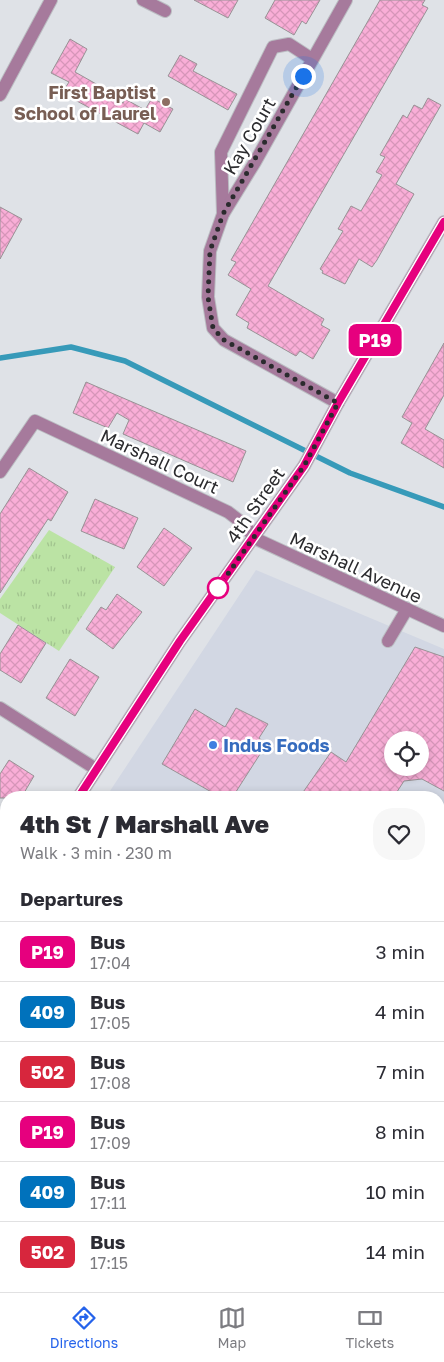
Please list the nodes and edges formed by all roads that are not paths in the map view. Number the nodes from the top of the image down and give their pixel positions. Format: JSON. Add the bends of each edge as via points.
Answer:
{"nodes":[{"id":1,"x":51,"y":0,"type":"edge"},
{"id":2,"x":143,"y":0,"type":"edge"},
{"id":3,"x":346,"y":0,"type":"edge"},
{"id":4,"x":165,"y":11,"type":"dead end"},
{"id":5,"x":312,"y":60,"type":"junction"},
{"id":6,"x":0,"y":95,"type":"edge"},
{"id":7,"x":223,"y":214,"type":"junction"},
{"id":8,"x":444,"y":222,"type":"edge"},
{"id":9,"x":338,"y":403,"type":"junction"},
{"id":10,"x":0,"y":472,"type":"edge"},
{"id":11,"x":254,"y":538,"type":"junction"},
{"id":12,"x":407,"y":609,"type":"junction"},
{"id":13,"x":444,"y":626,"type":"edge"},
{"id":14,"x":388,"y":642,"type":"dead end"},
{"id":15,"x":0,"y":708,"type":"edge"},
{"id":16,"x":96,"y":769,"type":"junction"},
{"id":17,"x":82,"y":791,"type":"edge"}],
"edges":[{"from":1,"to":6,"type":"street"},
{"from":2,"to":4,"type":"street"},
{"from":3,"to":5,"type":"street","name":"Kay Court"},
{"from":5,"to":7,"type":"street","name":"Kay Court"},
{"from":5,"to":7,"type":"street","via":[[288,44],[274,47],[221,152]]},
{"from":7,"to":9,"type":"street","name":"Kay Court","via":[[210,251],[208,297],[213,328],[224,340]]},
{"from":8,"to":9,"type":"street","name":"4th Street"},
{"from":9,"to":11,"type":"street","name":"4th Street","via":[[304,466]]},
{"from":10,"to":11,"type":"street","name":"Marshall Court","via":[[35,421],[228,512],[245,525]]},
{"from":11,"to":12,"type":"street","name":"Marshall Avenue"},
{"from":11,"to":16,"type":"street","name":"4th Street","via":[[180,641]]},
{"from":12,"to":13,"type":"street","name":"Marshall Avenue"},
{"from":12,"to":14,"type":"street"},
{"from":15,"to":16,"type":"street"},
{"from":16,"to":17,"type":"street","name":"4th Street"}]}
